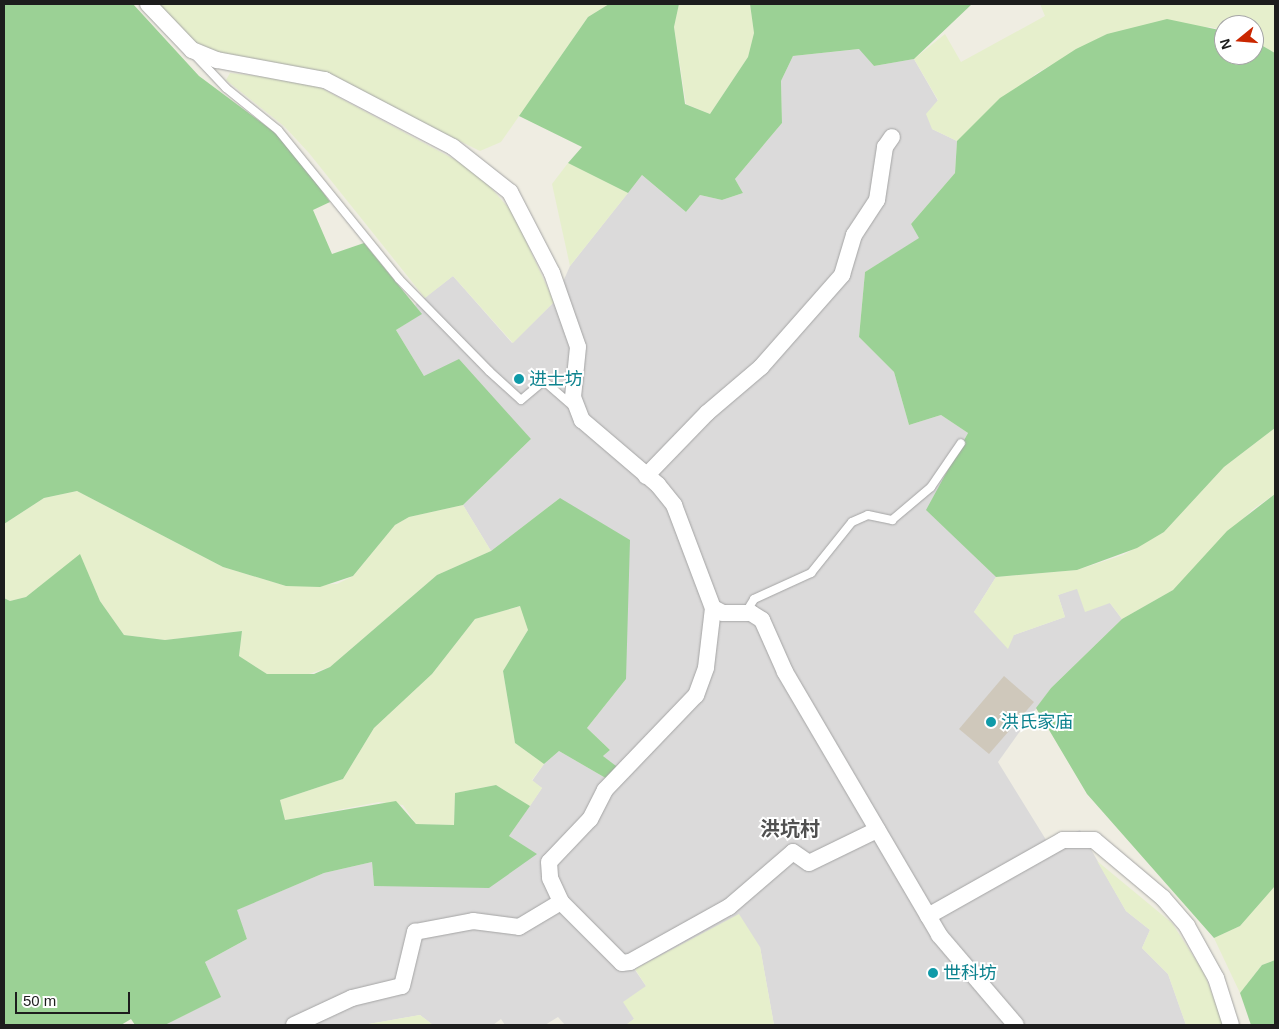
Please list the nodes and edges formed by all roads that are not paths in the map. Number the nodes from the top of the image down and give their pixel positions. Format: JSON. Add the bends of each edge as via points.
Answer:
{"nodes":[{"id":1,"x":148,"y":4,"type":"edge"},
{"id":2,"x":190,"y":48,"type":"junction"},
{"id":3,"x":892,"y":137,"type":"dead end"},
{"id":4,"x":576,"y":409,"type":"junction"},
{"id":5,"x":961,"y":443,"type":"dead end"},
{"id":6,"x":646,"y":476,"type":"junction"},
{"id":7,"x":713,"y":608,"type":"junction"},
{"id":8,"x":746,"y":612,"type":"junction"},
{"id":9,"x":877,"y":830,"type":"junction"},
{"id":10,"x":561,"y":902,"type":"junction"},
{"id":11,"x":928,"y":916,"type":"junction"},
{"id":12,"x":294,"y":1025,"type":"edge"},
{"id":13,"x":1016,"y":1025,"type":"edge"},
{"id":14,"x":1231,"y":1025,"type":"edge"}],
"edges":[{"from":1,"to":2,"type":"street"},
{"from":2,"to":4,"type":"lane","via":[[226,88],[278,130],[399,279],[483,365],[521,400],[544,381]]},
{"from":2,"to":4,"type":"street","via":[[218,60],[325,80],[448,144],[499,181],[514,196],[536,236],[578,347]]},
{"from":3,"to":6,"type":"street","via":[[885,147],[877,200],[854,234],[842,275],[761,367],[707,412]]},
{"from":4,"to":6,"type":"street","via":[[590,430]]},
{"from":5,"to":8,"type":"lane","via":[[931,488],[892,520],[868,515],[852,522],[811,572],[754,600]]},
{"from":6,"to":7,"type":"street","via":[[681,520]]},
{"from":7,"to":8,"type":"street","via":[[723,613]]},
{"from":7,"to":10,"type":"street","via":[[706,668],[696,695],[605,790],[590,819],[549,862],[550,878]]},
{"from":8,"to":9,"type":"street","via":[[762,620],[785,672]]},
{"from":9,"to":10,"type":"street","via":[[809,863],[793,852],[729,906],[630,962],[622,963]]},
{"from":9,"to":11,"type":"street"},
{"from":10,"to":12,"type":"street","via":[[518,927],[473,921],[416,932],[402,986],[352,998]]},
{"from":11,"to":13,"type":"street","via":[[962,968]]},
{"from":11,"to":14,"type":"street","via":[[1063,840],[1094,840],[1163,898],[1186,926],[1216,978]]}]}
